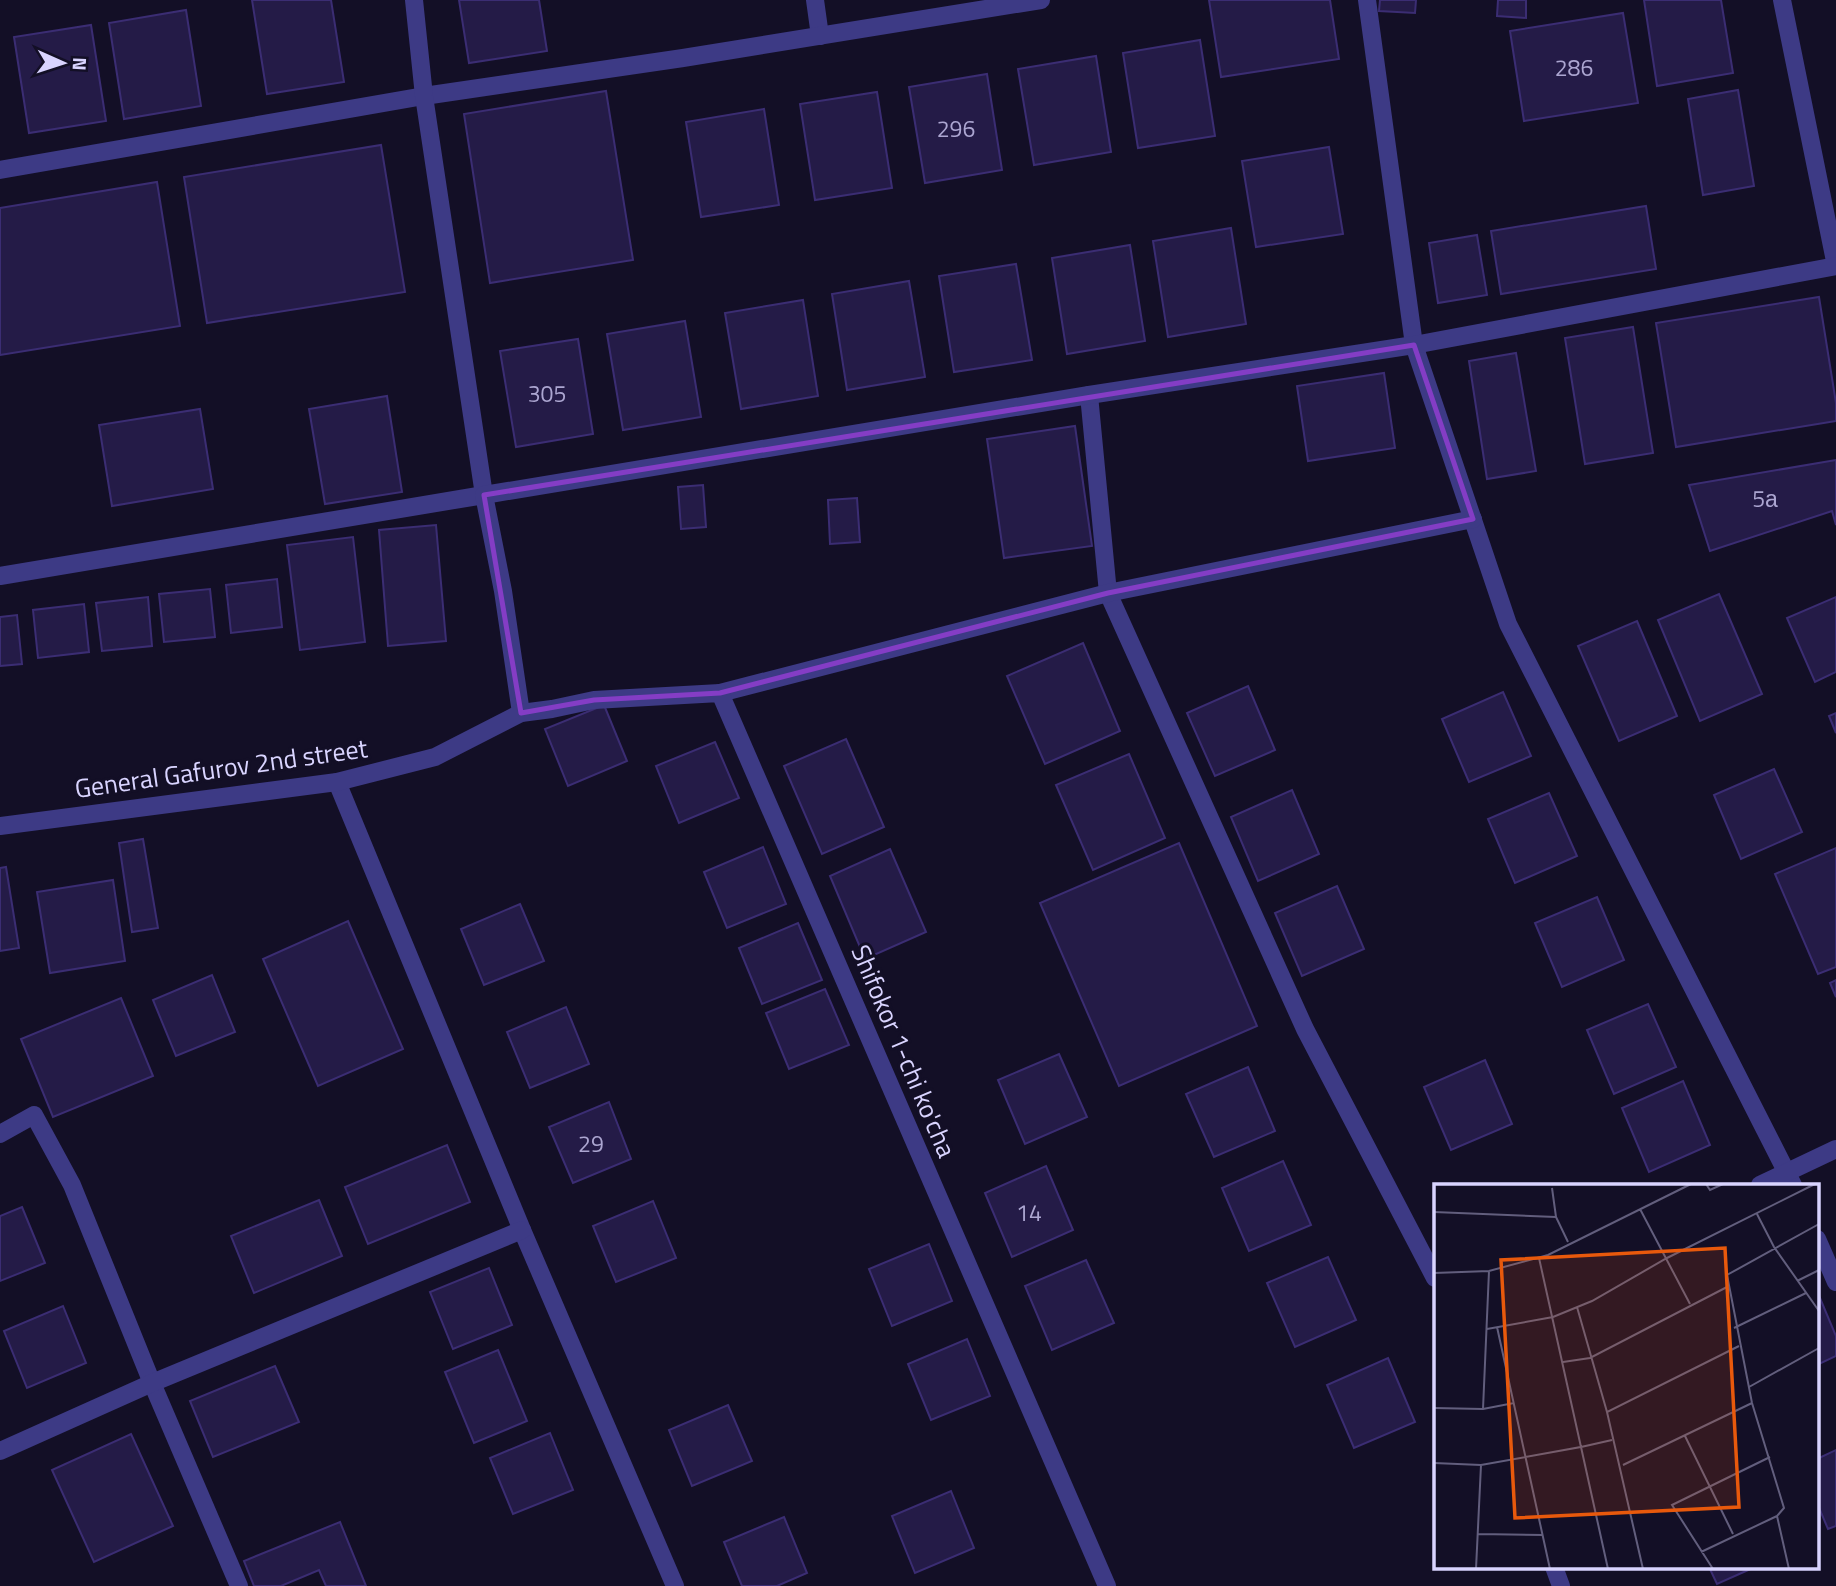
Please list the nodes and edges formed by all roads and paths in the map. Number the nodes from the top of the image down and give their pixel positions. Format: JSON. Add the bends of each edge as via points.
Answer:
{"nodes":[{"id":1,"x":414,"y":0,"type":"edge"},
{"id":2,"x":815,"y":0,"type":"edge"},
{"id":3,"x":1041,"y":0,"type":"edge"},
{"id":4,"x":1367,"y":0,"type":"edge"},
{"id":5,"x":1782,"y":0,"type":"edge"},
{"id":6,"x":820,"y":36,"type":"junction"},
{"id":7,"x":424,"y":96,"type":"junction"},
{"id":8,"x":0,"y":170,"type":"edge"},
{"id":9,"x":1836,"y":266,"type":"edge"},
{"id":10,"x":1414,"y":345,"type":"junction"},
{"id":11,"x":1089,"y":395,"type":"junction"},
{"id":12,"x":484,"y":495,"type":"junction"},
{"id":13,"x":1473,"y":519,"type":"junction"},
{"id":14,"x":0,"y":576,"type":"edge"},
{"id":15,"x":1108,"y":593,"type":"junction"},
{"id":16,"x":720,"y":693,"type":"junction"},
{"id":17,"x":521,"y":713,"type":"junction"},
{"id":18,"x":337,"y":782,"type":"junction"},
{"id":19,"x":0,"y":826,"type":"edge"},
{"id":20,"x":0,"y":1134,"type":"edge"},
{"id":21,"x":1836,"y":1149,"type":"edge"},
{"id":22,"x":1790,"y":1179,"type":"edge"},
{"id":23,"x":1765,"y":1184,"type":"edge"},
{"id":24,"x":522,"y":1230,"type":"junction"},
{"id":25,"x":1818,"y":1241,"type":"edge"},
{"id":26,"x":1434,"y":1276,"type":"edge"},
{"id":27,"x":1836,"y":1282,"type":"edge"},
{"id":28,"x":152,"y":1383,"type":"junction"},
{"id":29,"x":0,"y":1451,"type":"edge"},
{"id":30,"x":1554,"y":1568,"type":"edge"},
{"id":31,"x":239,"y":1586,"type":"edge"},
{"id":32,"x":675,"y":1586,"type":"edge"},
{"id":33,"x":1107,"y":1586,"type":"edge"},
{"id":34,"x":1561,"y":1586,"type":"edge"}],
"edges":[{"from":1,"to":7,"type":"street"},
{"from":2,"to":6,"type":"street"},
{"from":3,"to":6,"type":"street"},
{"from":4,"to":10,"type":"street"},
{"from":5,"to":9,"type":"street"},
{"from":6,"to":7,"type":"street"},
{"from":7,"to":8,"type":"street"},
{"from":7,"to":12,"type":"street"},
{"from":9,"to":10,"type":"street"},
{"from":10,"to":11,"type":"street"},
{"from":10,"to":13,"type":"street"},
{"from":11,"to":12,"type":"street"},
{"from":11,"to":15,"type":"street"},
{"from":12,"to":14,"type":"street"},
{"from":12,"to":17,"type":"street"},
{"from":13,"to":15,"type":"street"},
{"from":13,"to":22,"type":"street","via":[[1508,624]]},
{"from":15,"to":16,"type":"street"},
{"from":15,"to":26,"type":"street","via":[[1305,1029]]},
{"from":16,"to":17,"type":"street","name":"General Gafurov 2nd street","via":[[594,699]]},
{"from":16,"to":33,"type":"street","name":"Shifokor 1-chi ko'cha"},
{"from":17,"to":18,"type":"street","name":"General Gafurov 2nd street","via":[[435,757]]},
{"from":18,"to":19,"type":"street","name":"General Gafurov 2nd street"},
{"from":18,"to":24,"type":"street"},
{"from":20,"to":28,"type":"street","via":[[34,1115],[72,1185]]},
{"from":21,"to":22,"type":"street"},
{"from":22,"to":23,"type":"street"},
{"from":24,"to":28,"type":"street"},
{"from":24,"to":32,"type":"street"},
{"from":25,"to":27,"type":"street"},
{"from":28,"to":29,"type":"street"},
{"from":28,"to":31,"type":"street"},
{"from":30,"to":34,"type":"street"}]}
